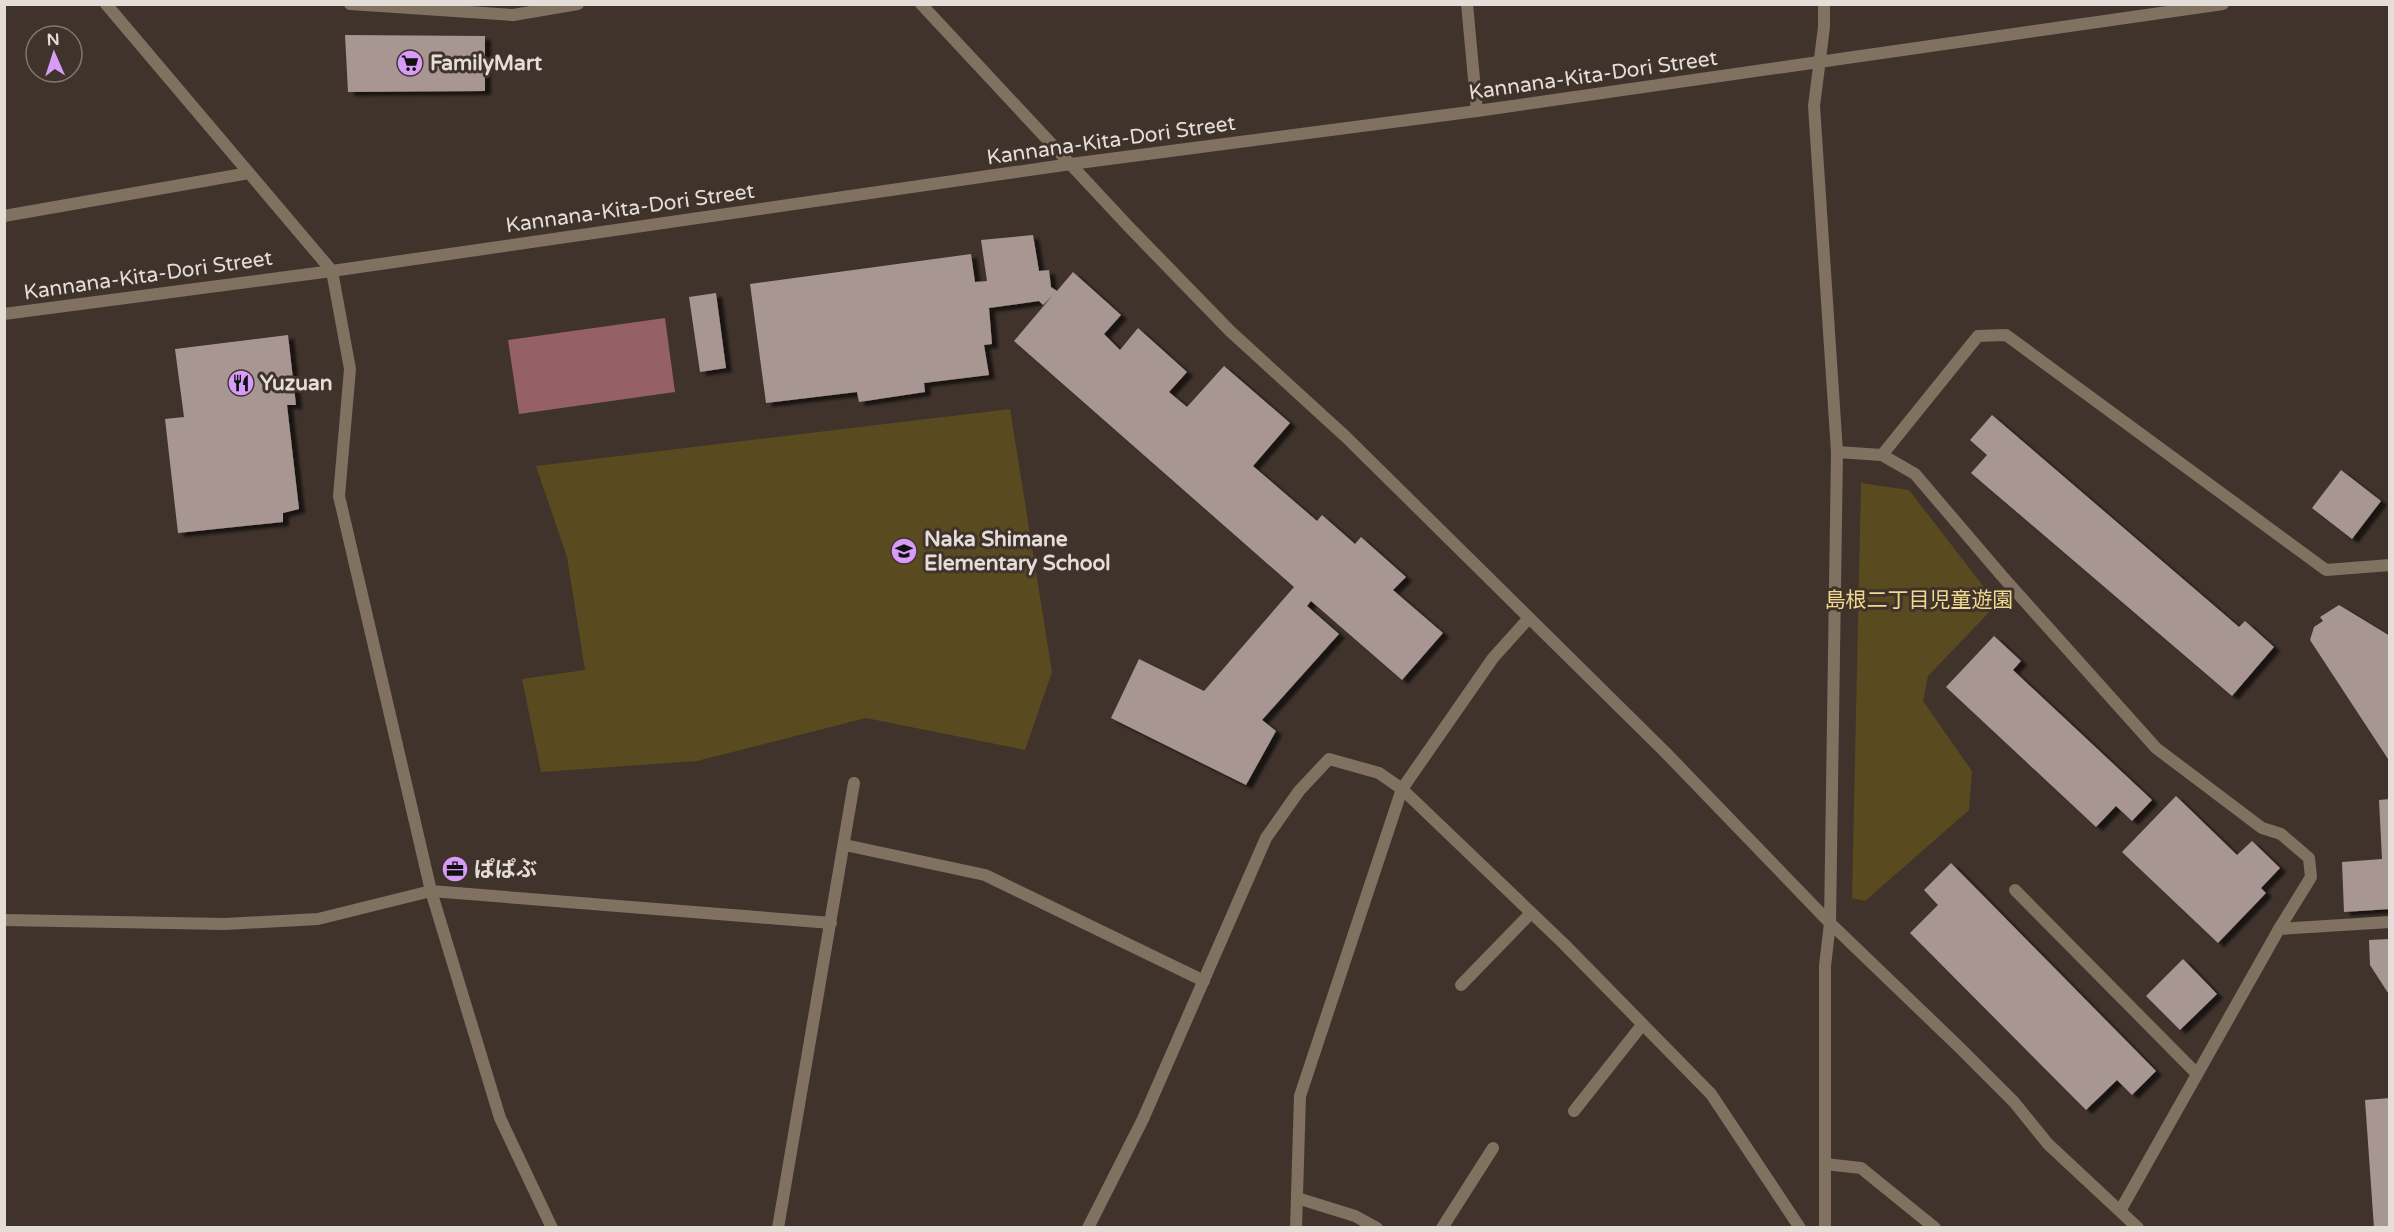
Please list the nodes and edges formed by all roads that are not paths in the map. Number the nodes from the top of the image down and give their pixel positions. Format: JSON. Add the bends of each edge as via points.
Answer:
{"nodes":[{"id":1,"x":106,"y":4,"type":"edge"},
{"id":2,"x":350,"y":4,"type":"edge"},
{"id":3,"x":578,"y":4,"type":"edge"},
{"id":4,"x":921,"y":4,"type":"edge"},
{"id":5,"x":1467,"y":4,"type":"edge"},
{"id":6,"x":1824,"y":4,"type":"edge"},
{"id":7,"x":2223,"y":4,"type":"edge"},
{"id":8,"x":1818,"y":63,"type":"junction"},
{"id":9,"x":1477,"y":111,"type":"junction"},
{"id":10,"x":1071,"y":164,"type":"junction"},
{"id":11,"x":249,"y":173,"type":"junction"},
{"id":12,"x":4,"y":216,"type":"edge"},
{"id":13,"x":332,"y":271,"type":"junction"},
{"id":14,"x":4,"y":314,"type":"edge"},
{"id":15,"x":1837,"y":452,"type":"junction"},
{"id":16,"x":1882,"y":455,"type":"junction"},
{"id":17,"x":2390,"y":565,"type":"edge"},
{"id":18,"x":1529,"y":618,"type":"junction"},
{"id":19,"x":854,"y":783,"type":"dead end"},
{"id":20,"x":1402,"y":789,"type":"junction"},
{"id":21,"x":845,"y":845,"type":"junction"},
{"id":22,"x":2015,"y":890,"type":"dead end"},
{"id":23,"x":430,"y":891,"type":"junction"},
{"id":24,"x":1531,"y":913,"type":"junction"},
{"id":25,"x":4,"y":920,"type":"edge"},
{"id":26,"x":1830,"y":922,"type":"junction"},
{"id":27,"x":2390,"y":922,"type":"edge"},
{"id":28,"x":831,"y":923,"type":"junction"},
{"id":29,"x":2279,"y":929,"type":"junction"},
{"id":30,"x":1204,"y":981,"type":"junction"},
{"id":31,"x":1461,"y":985,"type":"dead end"},
{"id":32,"x":1642,"y":1025,"type":"junction"},
{"id":33,"x":2197,"y":1074,"type":"junction"},
{"id":34,"x":1574,"y":1111,"type":"dead end"},
{"id":35,"x":1493,"y":1148,"type":"dead end"},
{"id":36,"x":1825,"y":1164,"type":"junction"},
{"id":37,"x":1297,"y":1198,"type":"junction"},
{"id":38,"x":2120,"y":1211,"type":"junction"},
{"id":39,"x":552,"y":1227,"type":"edge"},
{"id":40,"x":777,"y":1227,"type":"edge"},
{"id":41,"x":1088,"y":1227,"type":"edge"},
{"id":42,"x":1296,"y":1227,"type":"edge"},
{"id":43,"x":1377,"y":1227,"type":"edge"},
{"id":44,"x":1442,"y":1227,"type":"edge"},
{"id":45,"x":1800,"y":1227,"type":"edge"},
{"id":46,"x":1825,"y":1227,"type":"edge"},
{"id":47,"x":1935,"y":1227,"type":"edge"},
{"id":48,"x":2138,"y":1227,"type":"edge"}],
"edges":[{"from":1,"to":11,"type":"street"},
{"from":2,"to":3,"type":"street","via":[[513,15]]},
{"from":4,"to":10,"type":"street"},
{"from":5,"to":9,"type":"street"},
{"from":6,"to":8,"type":"street"},
{"from":7,"to":8,"type":"street","name":"Kannana-Kita-Dori Street"},
{"from":8,"to":9,"type":"street","name":"Kannana-Kita-Dori Street"},
{"from":8,"to":15,"type":"street","via":[[1814,106]]},
{"from":9,"to":10,"type":"street","name":"Kannana-Kita-Dori Street"},
{"from":10,"to":13,"type":"street","name":"Kannana-Kita-Dori Street"},
{"from":10,"to":18,"type":"street","via":[[1230,331],[1346,436]]},
{"from":11,"to":12,"type":"street"},
{"from":11,"to":13,"type":"street"},
{"from":13,"to":14,"type":"street","name":"Kannana-Kita-Dori Street"},
{"from":13,"to":23,"type":"street","via":[[350,369],[339,496]]},
{"from":15,"to":16,"type":"street"},
{"from":15,"to":26,"type":"street"},
{"from":16,"to":17,"type":"street","via":[[1978,336],[2006,335],[2326,570]]},
{"from":16,"to":29,"type":"street","via":[[1915,474],[2156,748],[2262,828],[2281,834],[2309,858],[2311,877]]},
{"from":18,"to":20,"type":"street","via":[[1493,658]]},
{"from":18,"to":26,"type":"street"},
{"from":19,"to":21,"type":"street"},
{"from":20,"to":24,"type":"street"},
{"from":20,"to":30,"type":"street","via":[[1379,773],[1329,759],[1299,791],[1266,838]]},
{"from":20,"to":37,"type":"street","via":[[1300,1096]]},
{"from":21,"to":28,"type":"street"},
{"from":21,"to":30,"type":"street","via":[[985,875]]},
{"from":22,"to":33,"type":"street"},
{"from":23,"to":25,"type":"street","via":[[318,919],[225,924]]},
{"from":23,"to":28,"type":"street"},
{"from":23,"to":39,"type":"street","via":[[500,1118]]},
{"from":24,"to":31,"type":"street"},
{"from":24,"to":32,"type":"street"},
{"from":26,"to":36,"type":"street","via":[[1825,966]]},
{"from":26,"to":38,"type":"street","via":[[2014,1102],[2048,1144]]},
{"from":27,"to":29,"type":"street"},
{"from":28,"to":40,"type":"street"},
{"from":29,"to":33,"type":"street"},
{"from":30,"to":41,"type":"street","via":[[1143,1119]]},
{"from":32,"to":34,"type":"street"},
{"from":32,"to":45,"type":"street","via":[[1711,1094]]},
{"from":33,"to":38,"type":"street"},
{"from":35,"to":44,"type":"street"},
{"from":36,"to":46,"type":"street"},
{"from":36,"to":47,"type":"street","via":[[1861,1168]]},
{"from":37,"to":42,"type":"street"},
{"from":37,"to":43,"type":"street","via":[[1355,1215]]},
{"from":38,"to":48,"type":"street"}]}
